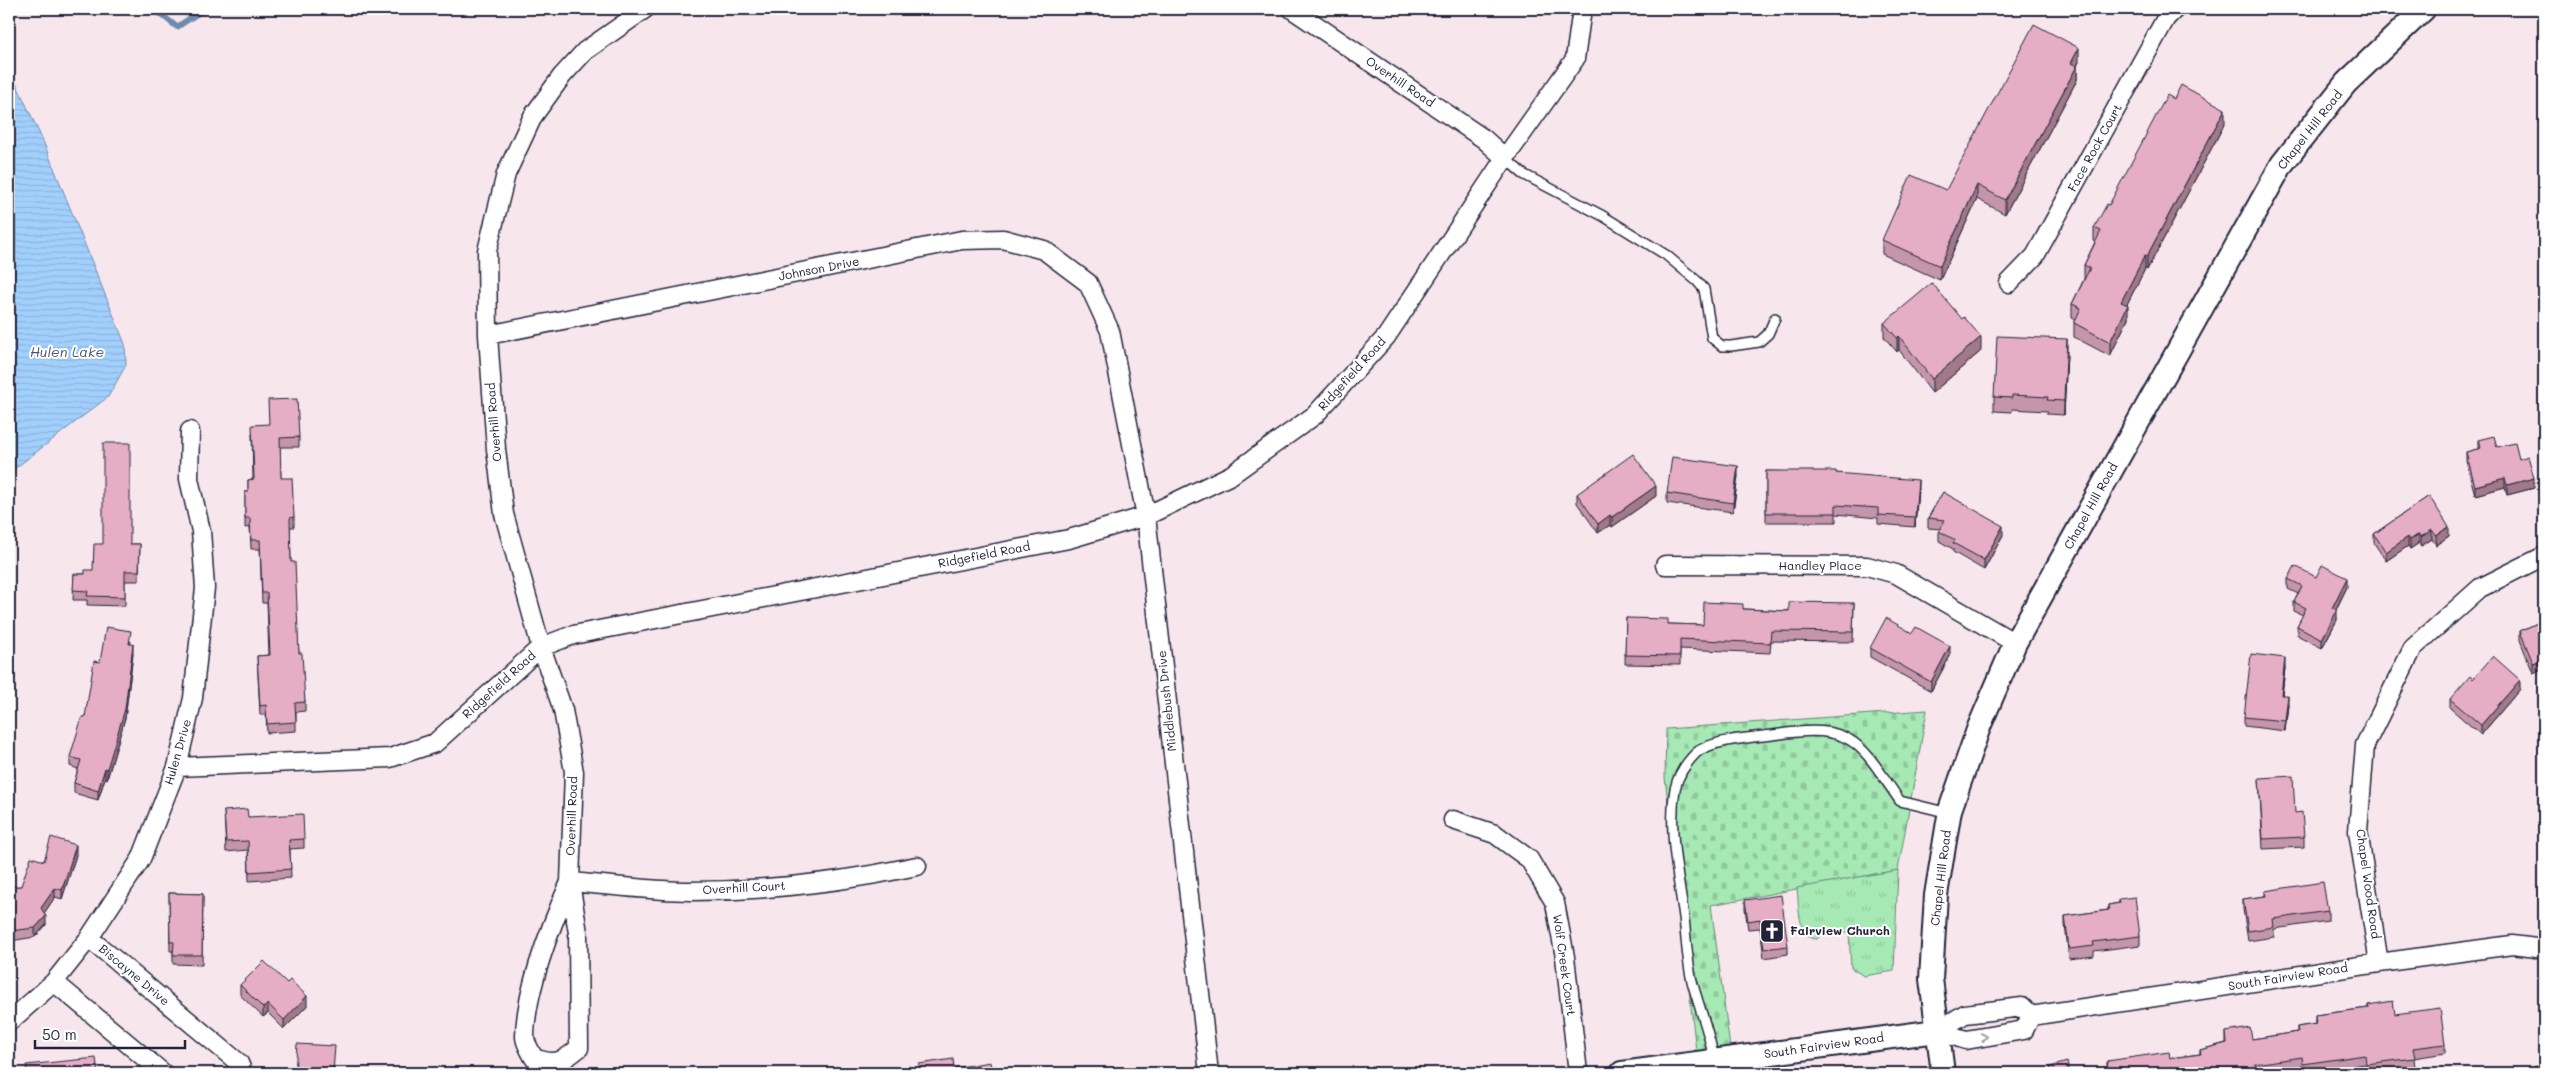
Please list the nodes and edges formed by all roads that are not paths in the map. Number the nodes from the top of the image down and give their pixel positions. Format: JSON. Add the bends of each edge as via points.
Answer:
{"nodes":[{"id":1,"x":645,"y":9,"type":"edge"},
{"id":2,"x":1292,"y":9,"type":"edge"},
{"id":3,"x":1582,"y":9,"type":"edge"},
{"id":4,"x":2175,"y":9,"type":"edge"},
{"id":5,"x":2424,"y":9,"type":"edge"},
{"id":6,"x":1505,"y":158,"type":"junction"},
{"id":7,"x":2009,"y":283,"type":"dead end"},
{"id":8,"x":1775,"y":318,"type":"dead end"},
{"id":9,"x":1110,"y":330,"type":"joint"},
{"id":10,"x":488,"y":335,"type":"junction"},
{"id":11,"x":190,"y":431,"type":"dead end"},
{"id":12,"x":1146,"y":516,"type":"junction"},
{"id":13,"x":2544,"y":556,"type":"edge"},
{"id":14,"x":1664,"y":565,"type":"dead end"},
{"id":15,"x":2015,"y":643,"type":"junction"},
{"id":16,"x":540,"y":647,"type":"junction"},
{"id":17,"x":176,"y":767,"type":"junction"},
{"id":18,"x":1950,"y":813,"type":"junction"},
{"id":19,"x":1453,"y":820,"type":"dead end"},
{"id":20,"x":917,"y":866,"type":"dead end"},
{"id":21,"x":570,"y":882,"type":"junction"},
{"id":22,"x":89,"y":938,"type":"junction"},
{"id":23,"x":2544,"y":949,"type":"edge"},
{"id":24,"x":2379,"y":963,"type":"junction"},
{"id":25,"x":54,"y":982,"type":"junction"},
{"id":26,"x":2031,"y":1016,"type":"junction"},
{"id":27,"x":9,"y":1022,"type":"edge"},
{"id":28,"x":1937,"y":1031,"type":"junction"},
{"id":29,"x":1714,"y":1061,"type":"junction"},
{"id":30,"x":163,"y":1073,"type":"edge"},
{"id":31,"x":243,"y":1073,"type":"edge"},
{"id":32,"x":1209,"y":1073,"type":"edge"},
{"id":33,"x":1578,"y":1073,"type":"edge"},
{"id":34,"x":1622,"y":1073,"type":"edge"},
{"id":35,"x":1943,"y":1073,"type":"edge"}],
"edges":[{"from":1,"to":10,"type":"street","name":"Overhill Road","via":[[585,51],[533,116],[506,174],[487,251]]},
{"from":2,"to":6,"type":"street","name":"Overhill Road","via":[[1484,139]]},
{"from":3,"to":6,"type":"street","name":"Ridgefield Road","via":[[1575,59]]},
{"from":4,"to":7,"type":"street","name":"Face Rock Court","via":[[2166,18],[2036,256]]},
{"from":5,"to":15,"type":"street","name":"Chapel Hill Road","via":[[2346,83],[2282,164]]},
{"from":6,"to":8,"type":"lane","via":[[1523,174],[1604,216],[1658,250],[1697,280],[1704,289],[1712,338],[1722,346],[1746,346],[1759,342],[1768,334]]},
{"from":6,"to":12,"type":"street","name":"Ridgefield Road","via":[[1386,337],[1315,415],[1231,475]]},
{"from":9,"to":10,"type":"street","name":"Johnson Drive","via":[[1088,283],[1044,250],[1003,239],[962,240]]},
{"from":9,"to":12,"type":"street","name":"Middlebush Drive"},
{"from":10,"to":16,"type":"street","name":"Overhill Road","via":[[504,514]]},
{"from":11,"to":17,"type":"street","name":"Hulen Drive","via":[[189,479],[201,532],[205,588],[193,698]]},
{"from":12,"to":16,"type":"street","name":"Ridgefield Road","via":[[1069,539],[573,635]]},
{"from":12,"to":32,"type":"street","name":"Middlebush Drive"},
{"from":13,"to":24,"type":"street","name":"Chapel Wood Road","via":[[2480,588],[2413,648],[2365,745],[2358,831]]},
{"from":14,"to":15,"type":"street","name":"Handley Place","via":[[1867,566],[1896,574]]},
{"from":15,"to":18,"type":"street","name":"Chapel Hill Road","via":[[1979,727]]},
{"from":16,"to":17,"type":"street","name":"Ridgefield Road","via":[[435,743],[390,758]]},
{"from":16,"to":21,"type":"street","name":"Overhill Road","via":[[563,710],[574,772]]},
{"from":17,"to":22,"type":"street","name":"Hulen Drive","via":[[141,859]]},
{"from":18,"to":28,"type":"street","name":"Chapel Hill Road","via":[[1936,895],[1931,979]]},
{"from":18,"to":29,"type":"lane","via":[[1900,801],[1862,747],[1834,732],[1809,731],[1755,737],[1712,745],[1697,752],[1681,770],[1675,787],[1672,823],[1692,979],[1704,1014]]},
{"from":19,"to":33,"type":"street","name":"Wolf Creek Court","via":[[1495,834],[1529,859],[1555,903],[1565,957]]},
{"from":20,"to":21,"type":"street","name":"Overhill Court","via":[[874,876],[762,889],[690,891]]},
{"from":21,"to":21,"type":"street","name":"Overhill Road","via":[[551,925],[531,997],[525,1039],[534,1058],[549,1063],[565,1060],[579,1048],[578,933]]},
{"from":22,"to":25,"type":"street","name":"Hulen Drive"},
{"from":22,"to":31,"type":"street","name":"Biscayne Drive","via":[[239,1063]]},
{"from":23,"to":24,"type":"street","name":"South Fairview Road","via":[[2512,945]]},
{"from":24,"to":26,"type":"street","name":"South Fairview Road"},
{"from":25,"to":27,"type":"street","name":"Hulen Drive"},
{"from":25,"to":30,"type":"street"},
{"from":26,"to":28,"type":"street","via":[[2022,1007],[1965,1014]]},
{"from":28,"to":26,"type":"street","one_way":true,"via":[[1966,1040],[2024,1030]]},
{"from":28,"to":29,"type":"street","name":"South Fairview Road"},
{"from":28,"to":35,"type":"street","name":"Chapel Hill Road"},
{"from":29,"to":34,"type":"street","name":"South Fairview Road"}]}
